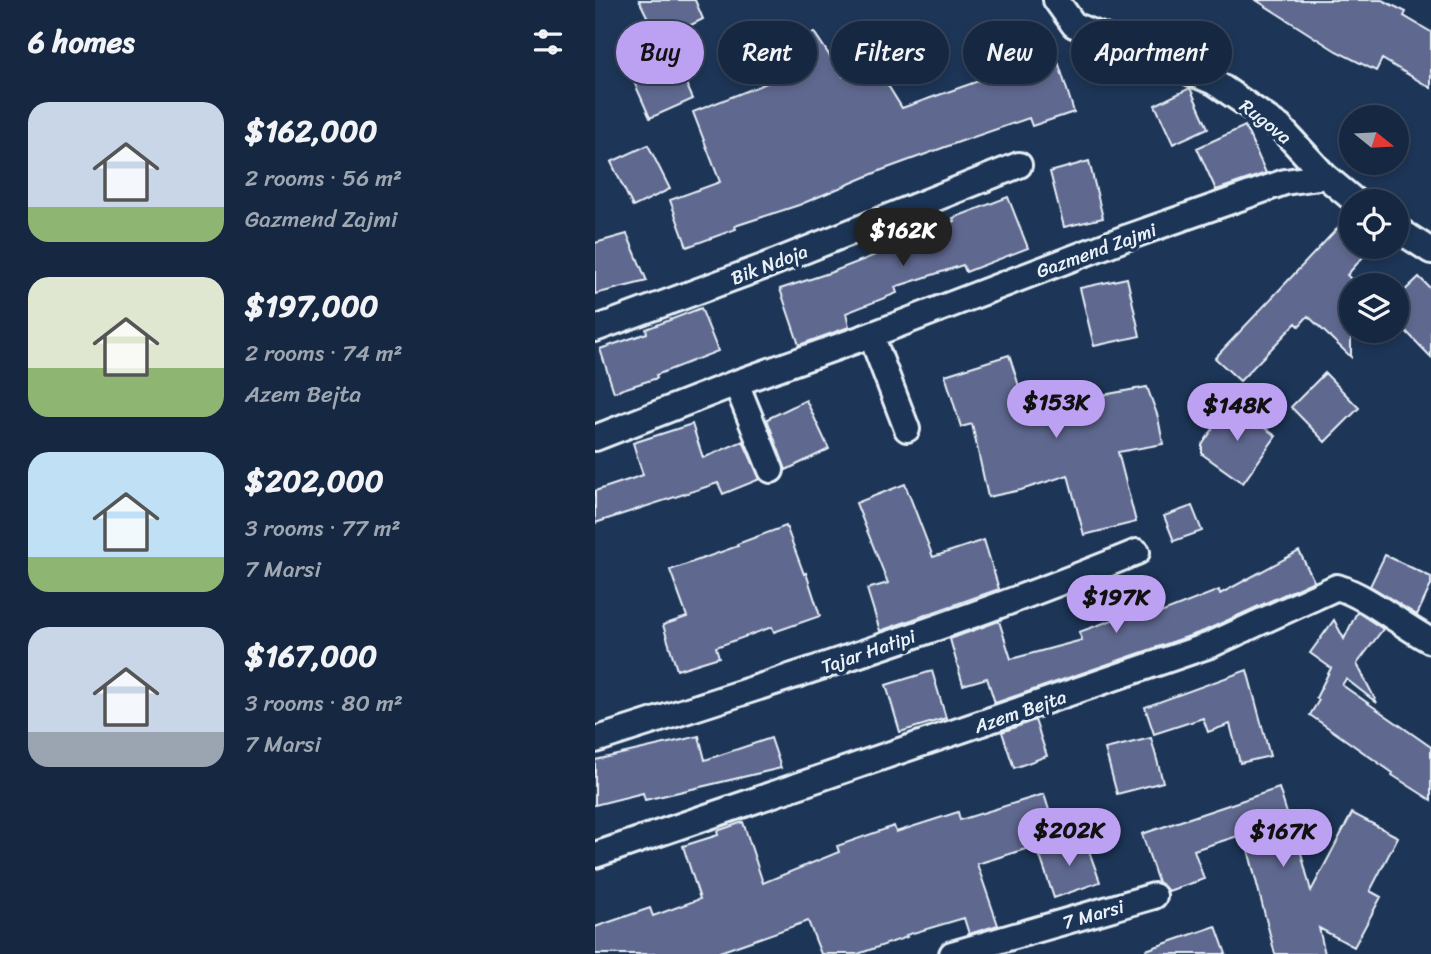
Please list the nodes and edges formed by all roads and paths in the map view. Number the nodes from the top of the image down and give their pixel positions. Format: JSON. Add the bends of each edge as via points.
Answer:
{"nodes":[{"id":1,"x":1056,"y":0,"type":"edge"},
{"id":2,"x":1019,"y":165,"type":"dead end"},
{"id":3,"x":1325,"y":176,"type":"junction"},
{"id":4,"x":1341,"y":189,"type":"edge"},
{"id":5,"x":1409,"y":237,"type":"edge"},
{"id":6,"x":1431,"y":251,"type":"edge"},
{"id":7,"x":595,"y":329,"type":"edge"},
{"id":8,"x":871,"y":335,"type":"junction"},
{"id":9,"x":736,"y":383,"type":"junction"},
{"id":10,"x":907,"y":429,"type":"dead end"},
{"id":11,"x":595,"y":438,"type":"edge"},
{"id":12,"x":771,"y":470,"type":"dead end"},
{"id":13,"x":1137,"y":552,"type":"dead end"},
{"id":14,"x":1431,"y":641,"type":"edge"},
{"id":15,"x":595,"y":740,"type":"edge"},
{"id":16,"x":595,"y":855,"type":"edge"},
{"id":17,"x":1154,"y":896,"type":"dead end"},
{"id":18,"x":952,"y":954,"type":"edge"}],
"edges":[{"from":1,"to":3,"type":"street","name":"Rugova","via":[[1074,25],[1214,82],[1280,127]]},
{"from":2,"to":7,"type":"street","name":"Bik Ndoja"},
{"from":3,"to":4,"type":"street","name":"Rugova"},
{"from":3,"to":8,"type":"street","name":"Gazmend Zajmi","via":[[1285,182]]},
{"from":5,"to":6,"type":"street"},
{"from":8,"to":9,"type":"street","name":"Gazmend Zajmi"},
{"from":8,"to":10,"type":"street"},
{"from":9,"to":11,"type":"street","name":"Gazmend Zajmi"},
{"from":9,"to":12,"type":"street"},
{"from":13,"to":15,"type":"street","name":"Tajar Hatipi","via":[[1047,589],[834,663]]},
{"from":14,"to":16,"type":"street","name":"Azem Bejta","via":[[1356,593],[1337,587],[1210,645]]},
{"from":17,"to":18,"type":"street","name":"7 Marsi"}]}
